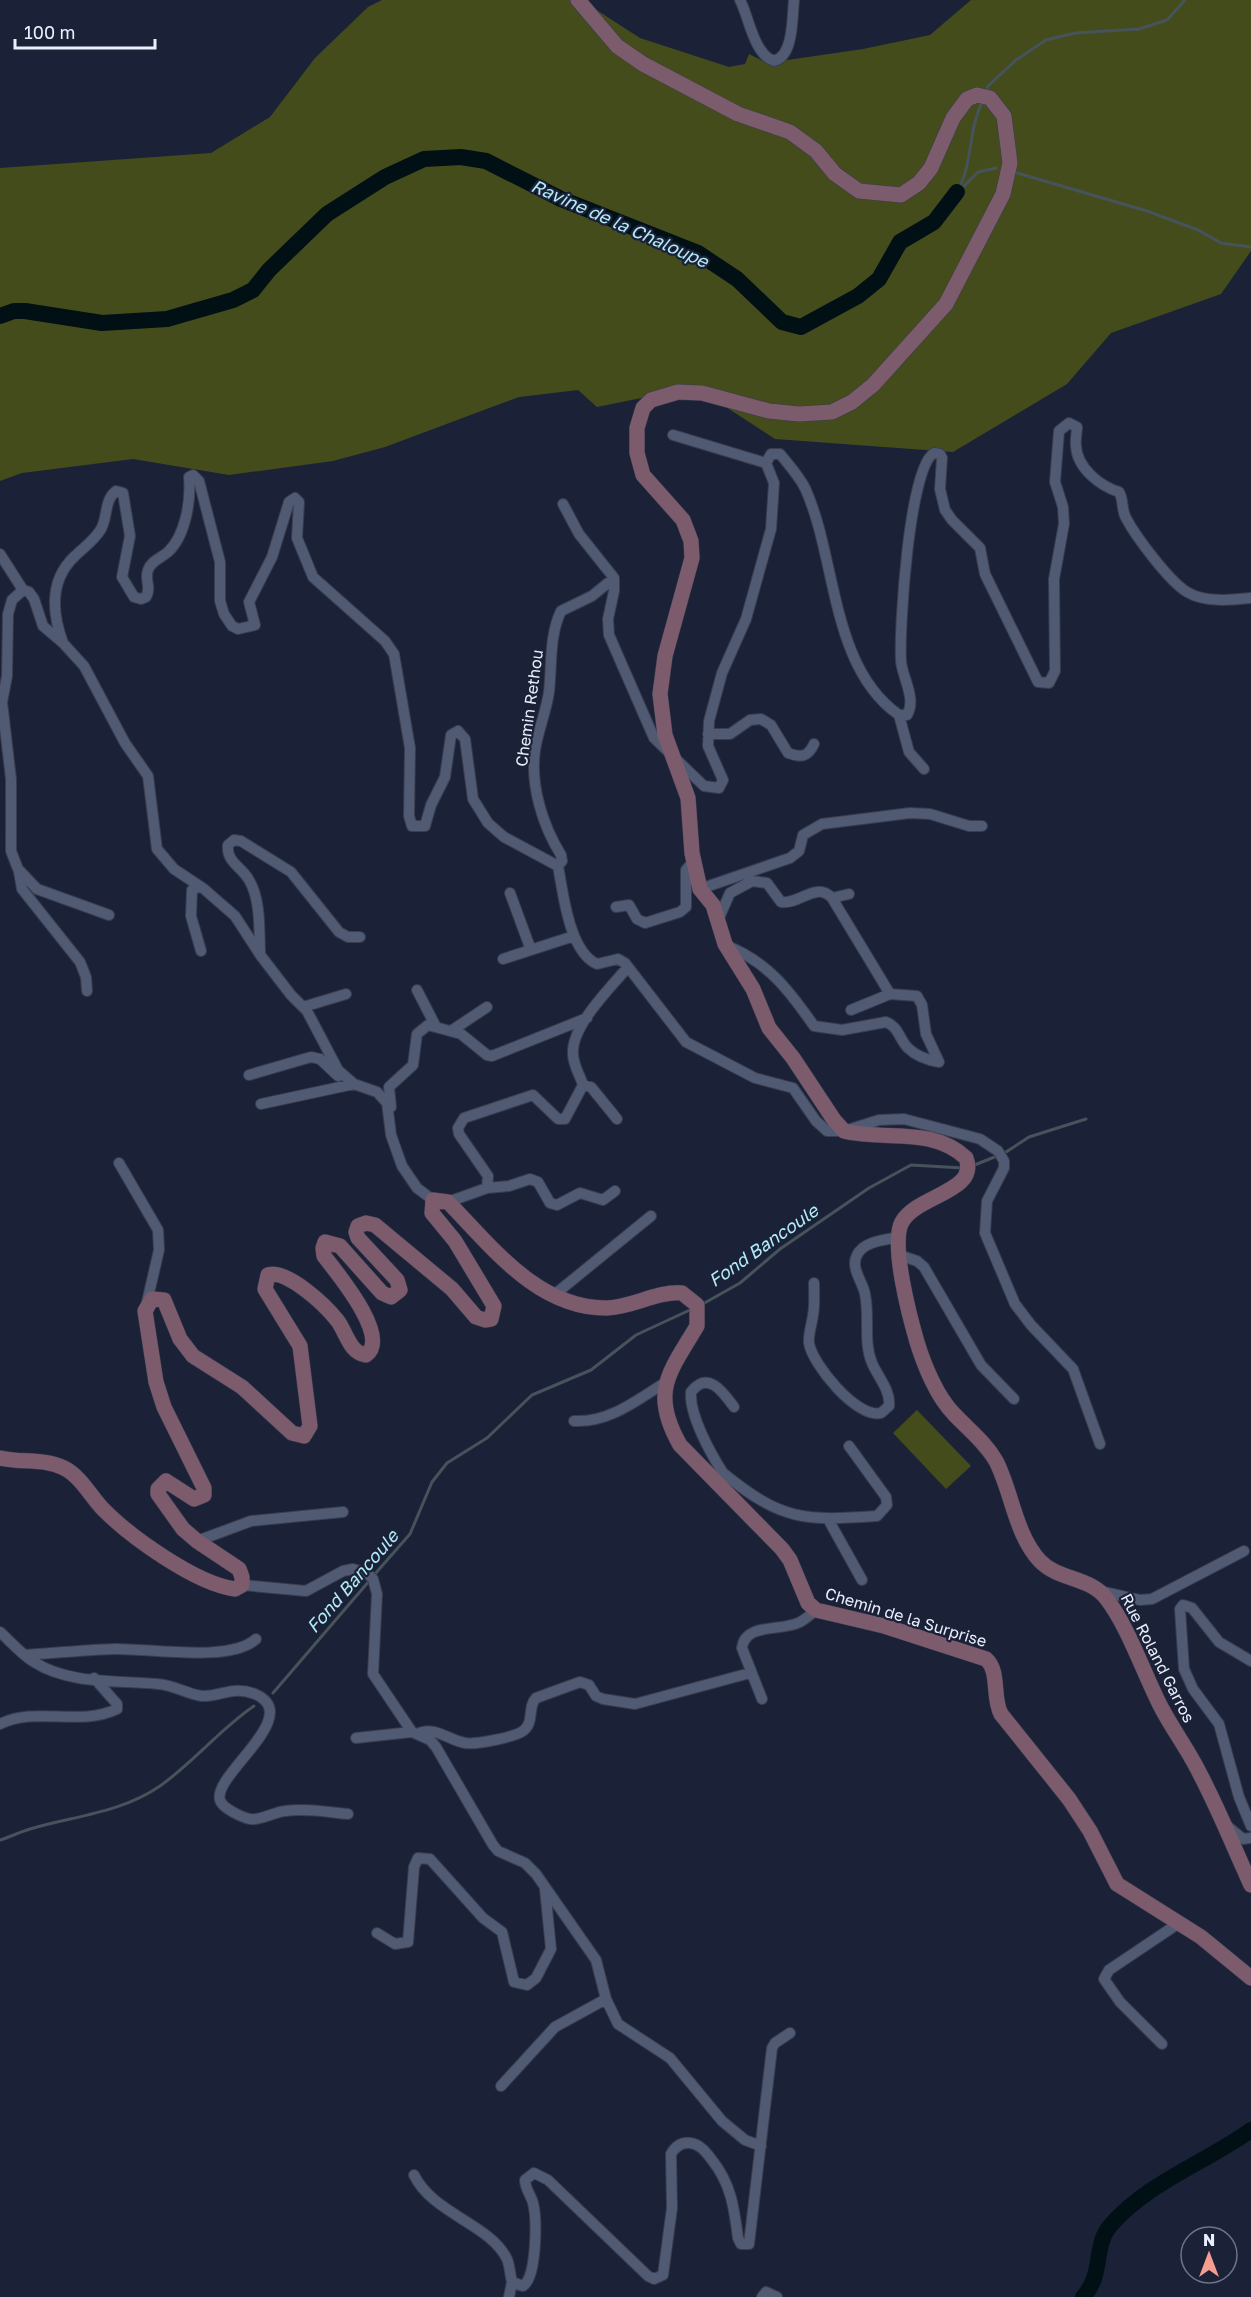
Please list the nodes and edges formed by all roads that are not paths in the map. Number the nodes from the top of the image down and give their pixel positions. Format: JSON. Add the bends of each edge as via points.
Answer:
{"nodes":[{"id":1,"x":578,"y":0,"type":"edge"},
{"id":2,"x":740,"y":0,"type":"edge"},
{"id":3,"x":795,"y":0,"type":"edge"},
{"id":4,"x":673,"y":435,"type":"dead end"},
{"id":5,"x":766,"y":463,"type":"junction"},
{"id":6,"x":563,"y":504,"type":"dead end"},
{"id":7,"x":0,"y":554,"type":"edge"},
{"id":8,"x":614,"y":578,"type":"junction"},
{"id":9,"x":23,"y":590,"type":"junction"},
{"id":10,"x":1251,"y":598,"type":"edge"},
{"id":11,"x":63,"y":643,"type":"junction"},
{"id":12,"x":899,"y":715,"type":"junction"},
{"id":13,"x":708,"y":734,"type":"junction"},
{"id":14,"x":814,"y":744,"type":"dead end"},
{"id":15,"x":672,"y":754,"type":"junction"},
{"id":16,"x":924,"y":769,"type":"dead end"},
{"id":17,"x":982,"y":826,"type":"dead end"},
{"id":18,"x":693,"y":862,"type":"junction"},
{"id":19,"x":558,"y":866,"type":"junction"},
{"id":20,"x":18,"y":869,"type":"junction"},
{"id":21,"x":199,"y":887,"type":"junction"},
{"id":22,"x":700,"y":889,"type":"junction"},
{"id":23,"x":510,"y":893,"type":"dead end"},
{"id":24,"x":849,"y":894,"type":"dead end"},
{"id":25,"x":832,"y":898,"type":"junction"},
{"id":26,"x":616,"y":907,"type":"dead end"},
{"id":27,"x":109,"y":915,"type":"dead end"},
{"id":28,"x":718,"y":920,"type":"junction"},
{"id":29,"x":574,"y":936,"type":"junction"},
{"id":30,"x":360,"y":937,"type":"dead end"},
{"id":31,"x":724,"y":944,"type":"junction"},
{"id":32,"x":531,"y":950,"type":"junction"},
{"id":33,"x":201,"y":951,"type":"dead end"},
{"id":34,"x":261,"y":956,"type":"junction"},
{"id":35,"x":503,"y":959,"type":"dead end"},
{"id":36,"x":628,"y":967,"type":"junction"},
{"id":37,"x":417,"y":990,"type":"dead end"},
{"id":38,"x":87,"y":991,"type":"dead end"},
{"id":39,"x":346,"y":994,"type":"dead end"},
{"id":40,"x":890,"y":994,"type":"junction"},
{"id":41,"x":487,"y":1006,"type":"dead end"},
{"id":42,"x":303,"y":1007,"type":"junction"},
{"id":43,"x":851,"y":1010,"type":"dead end"},
{"id":44,"x":587,"y":1018,"type":"junction"},
{"id":45,"x":435,"y":1025,"type":"junction"},
{"id":46,"x":451,"y":1031,"type":"junction"},
{"id":47,"x":249,"y":1075,"type":"dead end"},
{"id":48,"x":352,"y":1082,"type":"junction"},
{"id":49,"x":583,"y":1085,"type":"junction"},
{"id":50,"x":261,"y":1104,"type":"dead end"},
{"id":51,"x":390,"y":1118,"type":"junction"},
{"id":52,"x":617,"y":1119,"type":"dead end"},
{"id":53,"x":844,"y":1131,"type":"junction"},
{"id":54,"x":119,"y":1163,"type":"dead end"},
{"id":55,"x":487,"y":1188,"type":"junction"},
{"id":56,"x":615,"y":1191,"type":"dead end"},
{"id":57,"x":441,"y":1201,"type":"junction"},
{"id":58,"x":651,"y":1216,"type":"dead end"},
{"id":59,"x":898,"y":1237,"type":"junction"},
{"id":60,"x":899,"y":1255,"type":"junction"},
{"id":61,"x":814,"y":1282,"type":"dead end"},
{"id":62,"x":554,"y":1295,"type":"junction"},
{"id":63,"x":147,"y":1302,"type":"junction"},
{"id":64,"x":666,"y":1382,"type":"junction"},
{"id":65,"x":1014,"y":1399,"type":"dead end"},
{"id":66,"x":734,"y":1407,"type":"dead end"},
{"id":67,"x":574,"y":1421,"type":"dead end"},
{"id":68,"x":1100,"y":1444,"type":"dead end"},
{"id":69,"x":849,"y":1446,"type":"dead end"},
{"id":70,"x":0,"y":1458,"type":"edge"},
{"id":71,"x":719,"y":1477,"type":"junction"},
{"id":72,"x":343,"y":1512,"type":"dead end"},
{"id":73,"x":828,"y":1520,"type":"junction"},
{"id":74,"x":197,"y":1541,"type":"junction"},
{"id":75,"x":1244,"y":1551,"type":"dead end"},
{"id":76,"x":862,"y":1580,"type":"dead end"},
{"id":77,"x":242,"y":1585,"type":"junction"},
{"id":78,"x":1100,"y":1591,"type":"junction"},
{"id":79,"x":816,"y":1610,"type":"junction"},
{"id":80,"x":0,"y":1632,"type":"edge"},
{"id":81,"x":256,"y":1639,"type":"dead end"},
{"id":82,"x":26,"y":1655,"type":"junction"},
{"id":83,"x":1251,"y":1660,"type":"edge"},
{"id":84,"x":750,"y":1673,"type":"junction"},
{"id":85,"x":94,"y":1678,"type":"junction"},
{"id":86,"x":762,"y":1699,"type":"dead end"},
{"id":87,"x":0,"y":1724,"type":"edge"},
{"id":88,"x":414,"y":1733,"type":"junction"},
{"id":89,"x":356,"y":1738,"type":"dead end"},
{"id":90,"x":348,"y":1814,"type":"dead end"},
{"id":91,"x":1221,"y":1820,"type":"junction"},
{"id":92,"x":1251,"y":1826,"type":"edge"},
{"id":93,"x":1251,"y":1838,"type":"edge"},
{"id":94,"x":544,"y":1885,"type":"junction"},
{"id":95,"x":1251,"y":1885,"type":"edge"},
{"id":96,"x":1179,"y":1923,"type":"junction"},
{"id":97,"x":377,"y":1933,"type":"dead end"},
{"id":98,"x":1251,"y":1978,"type":"edge"},
{"id":99,"x":606,"y":2000,"type":"junction"},
{"id":100,"x":790,"y":2033,"type":"dead end"},
{"id":101,"x":1162,"y":2044,"type":"dead end"},
{"id":102,"x":501,"y":2086,"type":"dead end"},
{"id":103,"x":760,"y":2146,"type":"junction"},
{"id":104,"x":414,"y":2175,"type":"dead end"},
{"id":105,"x":512,"y":2282,"type":"junction"},
{"id":106,"x":509,"y":2297,"type":"edge"},
{"id":107,"x":762,"y":2297,"type":"edge"},
{"id":108,"x":777,"y":2297,"type":"edge"}],
"edges":[{"from":1,"to":15,"type":"main road","via":[[617,46],[643,64],[738,114],[790,132],[859,191],[901,195],[919,183],[931,168],[960,106],[977,95],[990,98],[1004,116],[1010,163],[1003,194],[946,304],[873,386],[852,402],[832,412],[800,414],[769,411],[702,393],[678,392],[651,400],[643,408],[636,440],[640,467],[650,485],[682,520],[691,541],[688,578],[665,656],[661,684],[661,712]]},
{"from":2,"to":3,"type":"street","via":[[760,49],[774,61],[787,50]]},
{"from":4,"to":5,"type":"street"},
{"from":5,"to":12,"type":"street","via":[[771,454],[780,454],[804,486],[849,644],[862,672]]},
{"from":5,"to":13,"type":"street","via":[[774,483],[771,529],[746,620],[718,684]]},
{"from":6,"to":8,"type":"street","via":[[579,534]]},
{"from":7,"to":9,"type":"street"},
{"from":8,"to":15,"type":"street","via":[[609,635],[654,738]]},
{"from":8,"to":19,"type":"street","name":"Chemin Rethou","via":[[592,596],[561,611],[557,621],[548,694],[534,760],[543,821],[561,855]]},
{"from":9,"to":11,"type":"street","via":[[34,599],[43,626]]},
{"from":9,"to":20,"type":"street","via":[[12,600],[8,615],[7,676],[2,702],[11,779],[9,836]]},
{"from":10,"to":12,"type":"street","via":[[1206,598],[1187,592],[1132,530],[1124,515],[1121,494],[1107,489],[1084,467],[1076,451],[1077,427],[1069,423],[1059,431],[1055,482],[1064,514],[1054,579],[1055,671],[1049,683],[1038,682],[984,574],[980,548],[945,510],[940,489],[942,458],[934,453],[926,462],[911,512],[901,658],[910,706],[907,714]]},
{"from":11,"to":19,"type":"street","via":[[54,611],[57,585],[68,564],[101,529],[109,499],[116,491],[123,493],[130,530],[122,577],[134,597],[141,599],[149,590],[148,569],[169,551],[178,537],[190,501],[189,477],[196,477],[202,486],[220,562],[220,601],[224,614],[238,629],[255,625],[249,602],[272,556],[290,499],[295,498],[299,502],[297,538],[313,577],[385,641],[394,654],[410,748],[412,826],[425,826],[445,777],[451,735],[458,731],[465,740],[473,799],[488,823],[504,837]]},
{"from":11,"to":21,"type":"street","via":[[92,679],[148,776],[157,849],[174,869]]},
{"from":12,"to":16,"type":"street","via":[[909,752]]},
{"from":13,"to":14,"type":"street","via":[[730,734],[750,720],[761,718],[771,725],[788,753],[803,756],[810,753]]},
{"from":13,"to":15,"type":"street","via":[[710,756],[722,774],[719,788],[704,786]]},
{"from":15,"to":18,"type":"main road","via":[[688,798]]},
{"from":17,"to":22,"type":"street","via":[[922,813],[822,824],[803,835],[799,851],[790,858]]},
{"from":18,"to":22,"type":"main road"},
{"from":18,"to":26,"type":"street","via":[[686,870],[686,907],[680,912],[645,923],[637,919],[629,905]]},
{"from":19,"to":29,"type":"street","name":"Chemin Rethou"},
{"from":20,"to":27,"type":"street","via":[[37,889]]},
{"from":20,"to":38,"type":"street","via":[[22,889],[80,962]]},
{"from":21,"to":33,"type":"street","via":[[192,890],[191,916]]},
{"from":21,"to":34,"type":"street","via":[[235,916]]},
{"from":22,"to":28,"type":"main road","via":[[713,905]]},
{"from":23,"to":32,"type":"street"},
{"from":24,"to":25,"type":"street"},
{"from":25,"to":28,"type":"street","via":[[816,891],[781,903],[767,884],[752,881],[730,893]]},
{"from":25,"to":40,"type":"street"},
{"from":28,"to":31,"type":"main road"},
{"from":29,"to":32,"type":"street"},
{"from":29,"to":36,"type":"street","via":[[592,961],[618,959]]},
{"from":30,"to":34,"type":"street","via":[[339,932],[291,872],[234,840],[228,845],[228,854],[250,882],[257,906]]},
{"from":31,"to":40,"type":"street","via":[[744,952],[776,976],[814,1026],[842,1030],[886,1022],[896,1028],[918,1056],[939,1062],[926,1034],[917,996]]},
{"from":31,"to":53,"type":"main road","via":[[750,982],[774,1036]]},
{"from":32,"to":35,"type":"street"},
{"from":34,"to":42,"type":"street"},
{"from":36,"to":44,"type":"street"},
{"from":36,"to":53,"type":"street","via":[[686,1042],[755,1078],[793,1088],[822,1127]]},
{"from":37,"to":45,"type":"street"},
{"from":39,"to":42,"type":"street"},
{"from":40,"to":43,"type":"street"},
{"from":41,"to":46,"type":"street"},
{"from":42,"to":48,"type":"street","via":[[331,1058]]},
{"from":44,"to":46,"type":"street","via":[[492,1056]]},
{"from":44,"to":49,"type":"street","via":[[573,1045]]},
{"from":45,"to":46,"type":"street"},
{"from":45,"to":51,"type":"street","via":[[420,1030],[413,1065],[390,1084]]},
{"from":47,"to":48,"type":"street","via":[[311,1057]]},
{"from":48,"to":50,"type":"street"},
{"from":48,"to":51,"type":"street","via":[[381,1095],[387,1102]]},
{"from":49,"to":52,"type":"street","via":[[591,1087]]},
{"from":49,"to":55,"type":"street","via":[[563,1120],[533,1095],[465,1118],[458,1128],[459,1134],[488,1176]]},
{"from":51,"to":57,"type":"street","via":[[391,1135],[402,1166],[417,1188]]},
{"from":53,"to":59,"type":"main road","via":[[918,1137],[952,1148],[968,1165],[966,1179],[922,1202],[902,1222]]},
{"from":53,"to":68,"type":"street","via":[[864,1123],[904,1119],[980,1139],[998,1150],[1004,1168],[987,1201],[985,1233],[1015,1304],[1073,1369]]},
{"from":54,"to":63,"type":"street","via":[[158,1230],[160,1240]]},
{"from":55,"to":56,"type":"street","via":[[530,1179],[538,1182],[550,1203],[557,1205],[580,1193],[603,1200]]},
{"from":55,"to":57,"type":"street"},
{"from":57,"to":62,"type":"main road","name":"Chemin de la Surprise","via":[[519,1274]]},
{"from":57,"to":63,"type":"main road","via":[[432,1213],[455,1240],[494,1306],[491,1319],[476,1317],[429,1269],[375,1225],[366,1223],[358,1226],[358,1238],[397,1280],[397,1295],[382,1293],[340,1246],[325,1242],[323,1248],[324,1256],[370,1326],[372,1346],[366,1355],[353,1348],[337,1320],[288,1276],[275,1272],[268,1275],[265,1289],[295,1336],[302,1355],[310,1426],[304,1436],[292,1433],[242,1387],[193,1356],[180,1340],[164,1300],[156,1297]]},
{"from":58,"to":62,"type":"street"},
{"from":59,"to":60,"type":"main road","name":"Rue Roland Garros"},
{"from":59,"to":61,"type":"street","via":[[863,1248],[855,1264],[865,1294],[871,1360],[889,1395],[889,1406],[881,1413],[864,1411],[846,1398],[811,1350]]},
{"from":60,"to":65,"type":"street","via":[[924,1267],[981,1365]]},
{"from":60,"to":78,"type":"main road","name":"Rue Roland Garros","via":[[916,1340],[926,1364],[952,1413],[987,1446],[1030,1544],[1040,1560],[1058,1574]]},
{"from":62,"to":64,"type":"main road","name":"Chemin de la Surprise","via":[[604,1308],[667,1293],[688,1296],[699,1311],[697,1326]]},
{"from":63,"to":74,"type":"main road","via":[[156,1382],[164,1407],[204,1488],[204,1495],[194,1499],[166,1481],[158,1494],[183,1529]]},
{"from":64,"to":67,"type":"street","via":[[602,1419]]},
{"from":64,"to":71,"type":"main road","name":"Chemin de la Surprise","via":[[663,1398],[671,1430],[680,1445]]},
{"from":66,"to":71,"type":"street","via":[[710,1383],[702,1383],[690,1392]]},
{"from":69,"to":73,"type":"street","via":[[886,1497],[887,1505],[877,1516]]},
{"from":70,"to":77,"type":"main road","via":[[48,1462],[65,1469],[112,1518],[155,1551],[224,1588]]},
{"from":71,"to":73,"type":"street","via":[[764,1504],[798,1516]]},
{"from":71,"to":79,"type":"main road","name":"Chemin de la Surprise","via":[[782,1549],[808,1603]]},
{"from":72,"to":74,"type":"street","via":[[251,1521]]},
{"from":73,"to":76,"type":"street","name":"Chemin de la Surprise"},
{"from":74,"to":77,"type":"main road","via":[[239,1569]]},
{"from":75,"to":78,"type":"street","via":[[1152,1599]]},
{"from":77,"to":88,"type":"street","via":[[297,1592],[344,1571],[367,1573],[376,1585],[373,1674]]},
{"from":78,"to":91,"type":"main road","name":"Rue Roland Garros","via":[[1113,1608]]},
{"from":79,"to":84,"type":"street","via":[[799,1623],[746,1635],[742,1648]]},
{"from":79,"to":96,"type":"main road","name":"Chemin de la Surprise","via":[[884,1626],[990,1662],[996,1705],[1001,1714],[1080,1815],[1111,1875],[1118,1884]]},
{"from":80,"to":82,"type":"street"},
{"from":81,"to":82,"type":"street","via":[[242,1648],[220,1651],[114,1649]]},
{"from":82,"to":85,"type":"street","via":[[52,1671]]},
{"from":83,"to":92,"type":"street","via":[[1219,1642],[1192,1608],[1183,1605],[1180,1609],[1184,1669],[1193,1689],[1219,1724]]},
{"from":84,"to":86,"type":"street"},
{"from":84,"to":88,"type":"street","via":[[635,1704],[603,1699],[580,1682],[536,1698],[531,1704],[529,1723],[520,1733],[474,1744],[429,1731]]},
{"from":85,"to":87,"type":"street","via":[[117,1709],[73,1717],[21,1715]]},
{"from":85,"to":90,"type":"street","via":[[161,1684],[207,1696],[221,1691],[255,1694],[267,1707],[266,1729],[223,1785],[221,1803],[250,1819],[298,1809]]},
{"from":88,"to":89,"type":"street"},
{"from":88,"to":94,"type":"street","via":[[436,1747],[488,1840],[498,1851],[525,1863]]},
{"from":91,"to":93,"type":"street","via":[[1243,1839]]},
{"from":91,"to":95,"type":"main road","name":"Rue Roland Garros"},
{"from":94,"to":97,"type":"street","via":[[551,1949],[536,1978],[527,1985],[518,1985],[511,1976],[502,1932],[483,1918],[426,1857],[418,1858],[414,1867],[408,1942],[395,1944]]},
{"from":94,"to":99,"type":"street","via":[[596,1960]]},
{"from":96,"to":98,"type":"main road","name":"Chemin de la Surprise"},
{"from":96,"to":101,"type":"street","via":[[1109,1970],[1104,1979],[1120,2002]]},
{"from":99,"to":102,"type":"street","via":[[555,2027]]},
{"from":99,"to":103,"type":"street","via":[[618,2024],[670,2058],[722,2121],[745,2140]]},
{"from":100,"to":103,"type":"street","via":[[772,2048]]},
{"from":103,"to":105,"type":"street","via":[[752,2240],[745,2245],[738,2238],[733,2198],[725,2176],[697,2144],[674,2149],[666,2268],[663,2275],[654,2279],[541,2174],[531,2174],[525,2180],[536,2226],[530,2279],[523,2286]]},
{"from":104,"to":105,"type":"street","via":[[428,2197],[494,2243],[507,2260]]},
{"from":105,"to":106,"type":"street"},
{"from":107,"to":108,"type":"street","via":[[766,2292]]}]}
